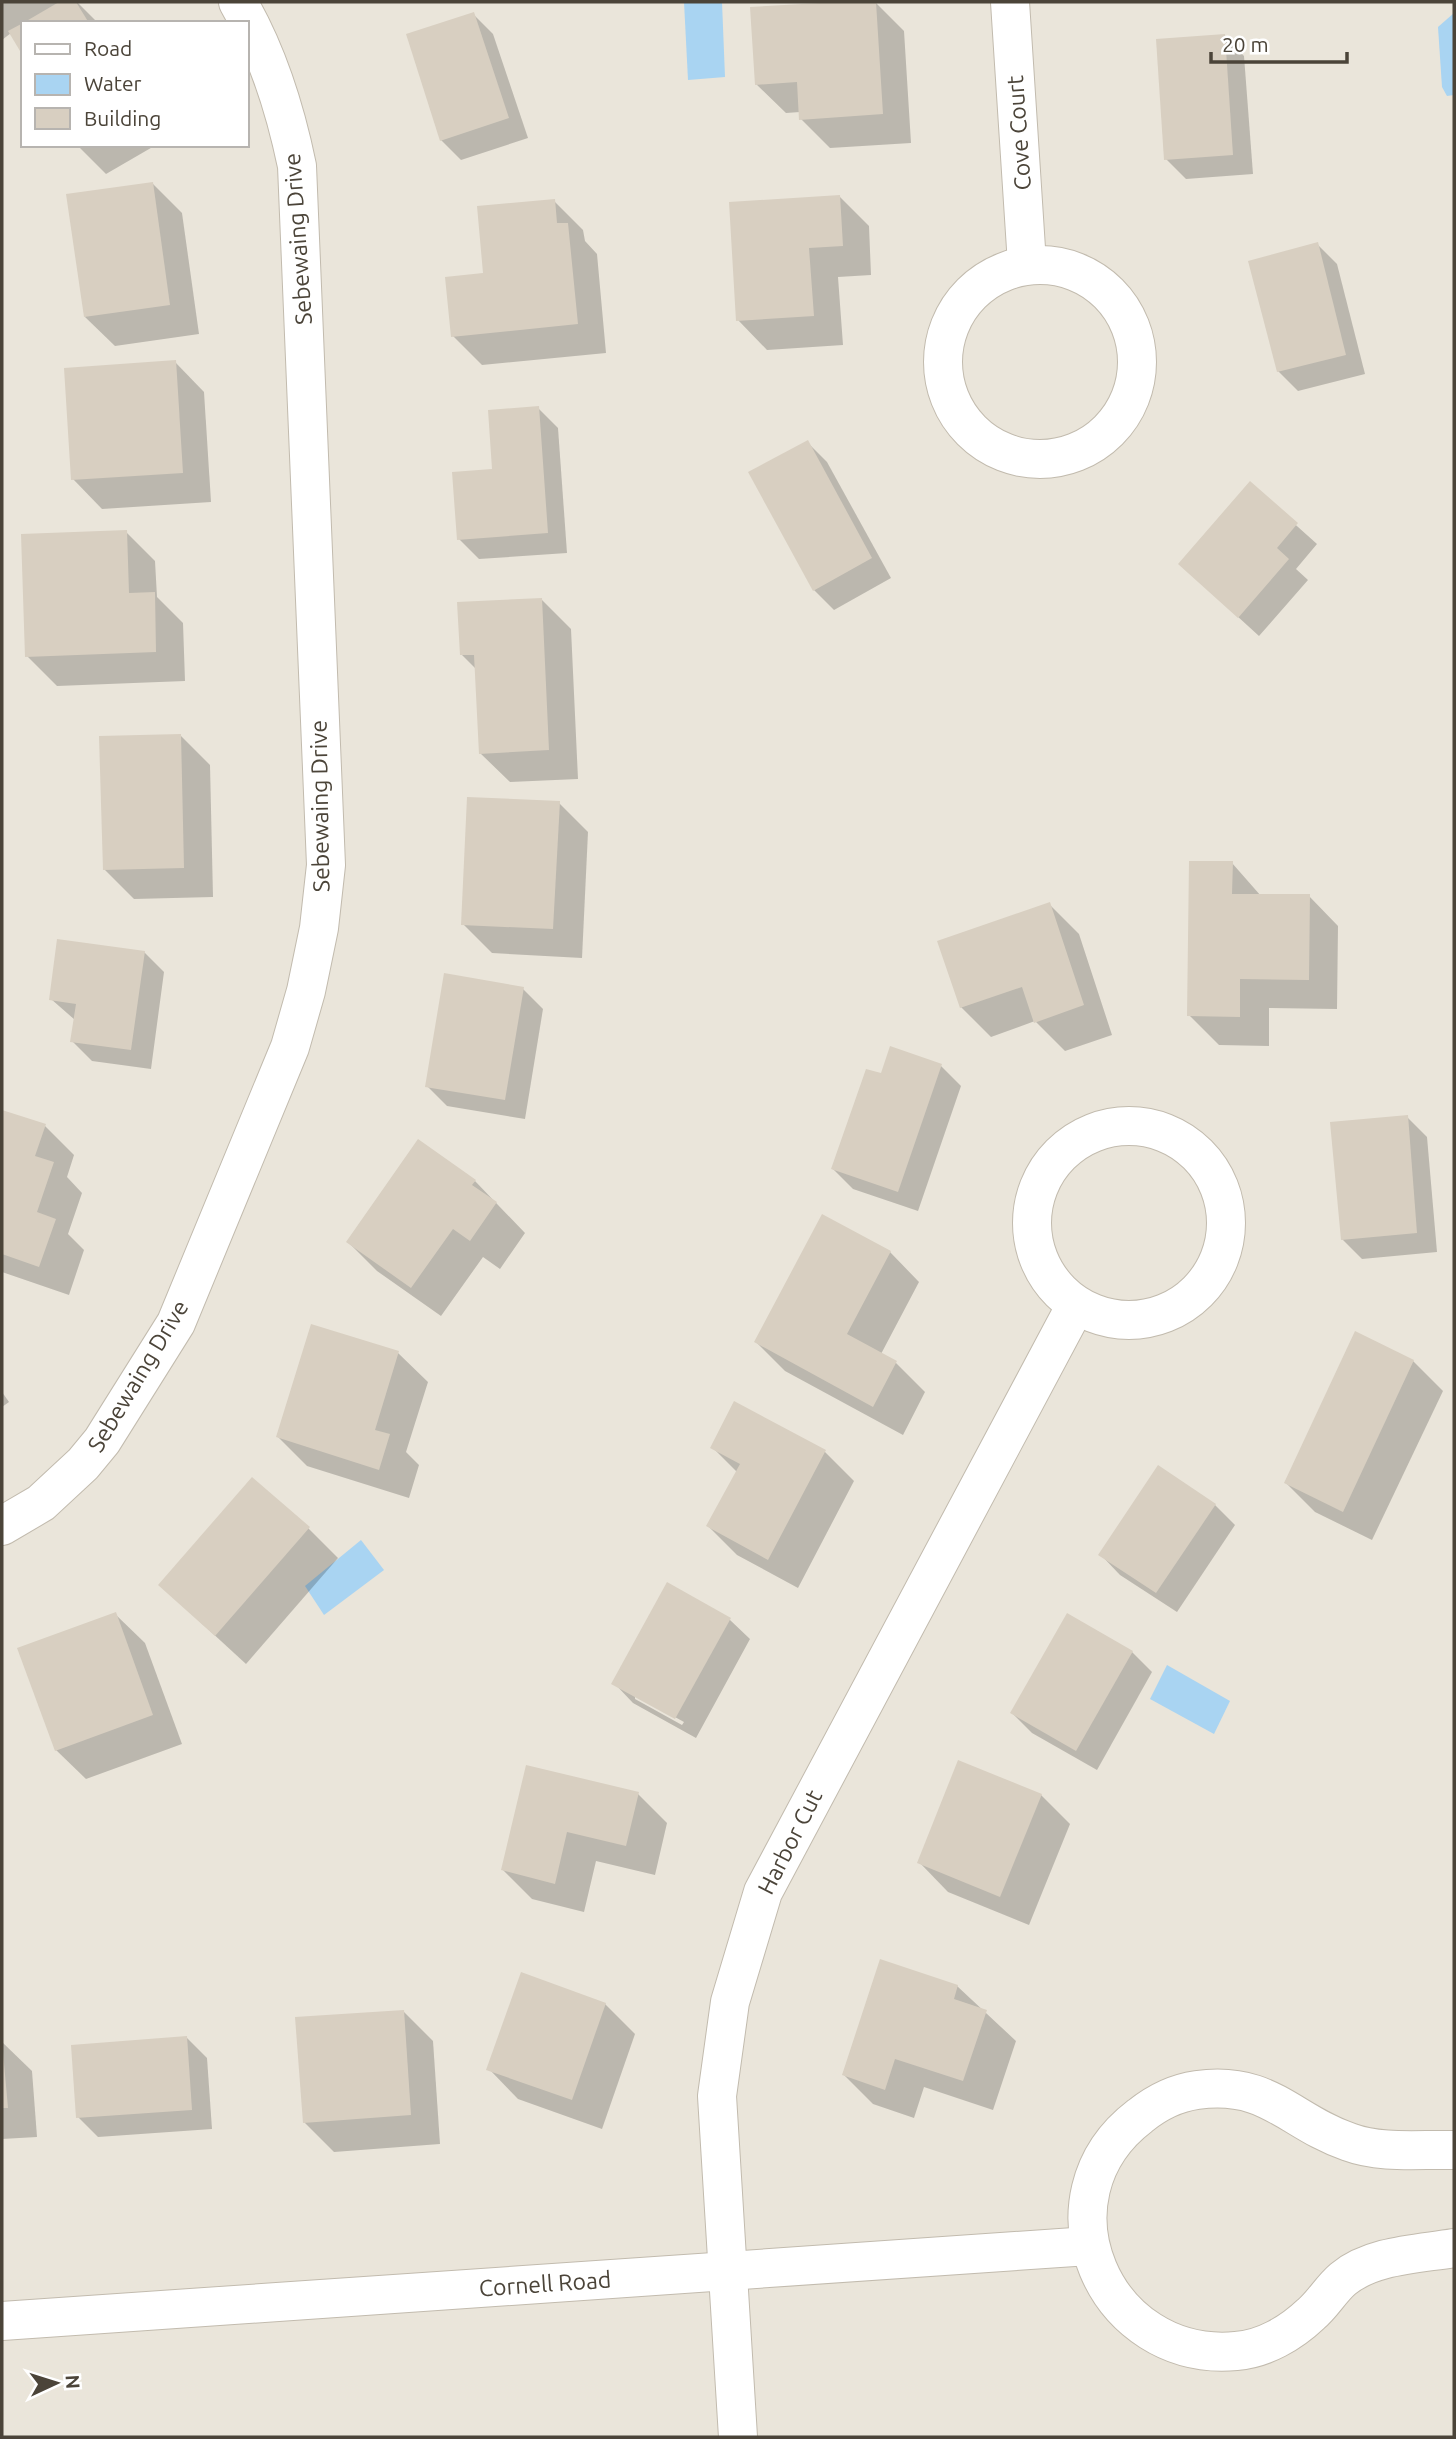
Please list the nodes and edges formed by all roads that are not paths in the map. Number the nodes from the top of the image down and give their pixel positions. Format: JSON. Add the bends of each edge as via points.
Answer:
{"nodes":[{"id":1,"x":238,"y":2,"type":"edge"},
{"id":2,"x":1010,"y":2,"type":"edge"},
{"id":3,"x":248,"y":21,"type":"edge"},
{"id":4,"x":248,"y":22,"type":"edge"},
{"id":5,"x":1027,"y":264,"type":"junction"},
{"id":6,"x":1076,"y":1305,"type":"junction"},
{"id":7,"x":2,"y":1526,"type":"edge"},
{"id":8,"x":1454,"y":2150,"type":"edge"},
{"id":9,"x":1089,"y":2246,"type":"junction"},
{"id":10,"x":1454,"y":2248,"type":"edge"},
{"id":11,"x":726,"y":2271,"type":"junction"},
{"id":12,"x":2,"y":2321,"type":"edge"},
{"id":13,"x":738,"y":2437,"type":"edge"}],
"edges":[{"from":1,"to":3,"type":"street","name":"Sebewaing Drive"},
{"from":2,"to":5,"type":"street","name":"Cove Court"},
{"from":4,"to":7,"type":"street","name":"Sebewaing Drive","via":[[269,63],[286,113],[297,166],[326,865],[319,928],[290,1047],[176,1323],[83,1464],[41,1503]]},
{"from":5,"to":5,"type":"street","via":[[1058,266],[1088,276],[1112,295],[1129,322],[1137,352],[1136,383],[1104,436],[1077,452],[1047,460],[1014,456],[984,442],[960,419],[946,388],[942,355],[951,322],[969,295],[995,274]]},
{"from":6,"to":6,"type":"street","via":[[1101,1317],[1129,1321],[1156,1317],[1181,1306],[1203,1288],[1218,1265],[1226,1238],[1226,1210],[1218,1184],[1203,1160],[1182,1141],[1130,1125],[1103,1129],[1056,1158],[1041,1182],[1033,1208],[1033,1236],[1055,1287]]},
{"from":6,"to":11,"type":"street","name":"Harbor Cut","via":[[754,1915],[730,2003],[717,2096]]},
{"from":8,"to":9,"type":"street","via":[[1371,2148],[1347,2142],[1259,2094],[1194,2090],[1149,2109],[1114,2140],[1095,2178],[1088,2205]]},
{"from":9,"to":10,"type":"street","via":[[1102,2281],[1122,2310],[1169,2343],[1198,2351],[1261,2346],[1312,2314],[1343,2278],[1391,2258]]},
{"from":9,"to":11,"type":"street","name":"Cornell Road"},
{"from":11,"to":12,"type":"street","name":"Cornell Road"},
{"from":11,"to":13,"type":"street","name":"Harbor Cut"}]}
